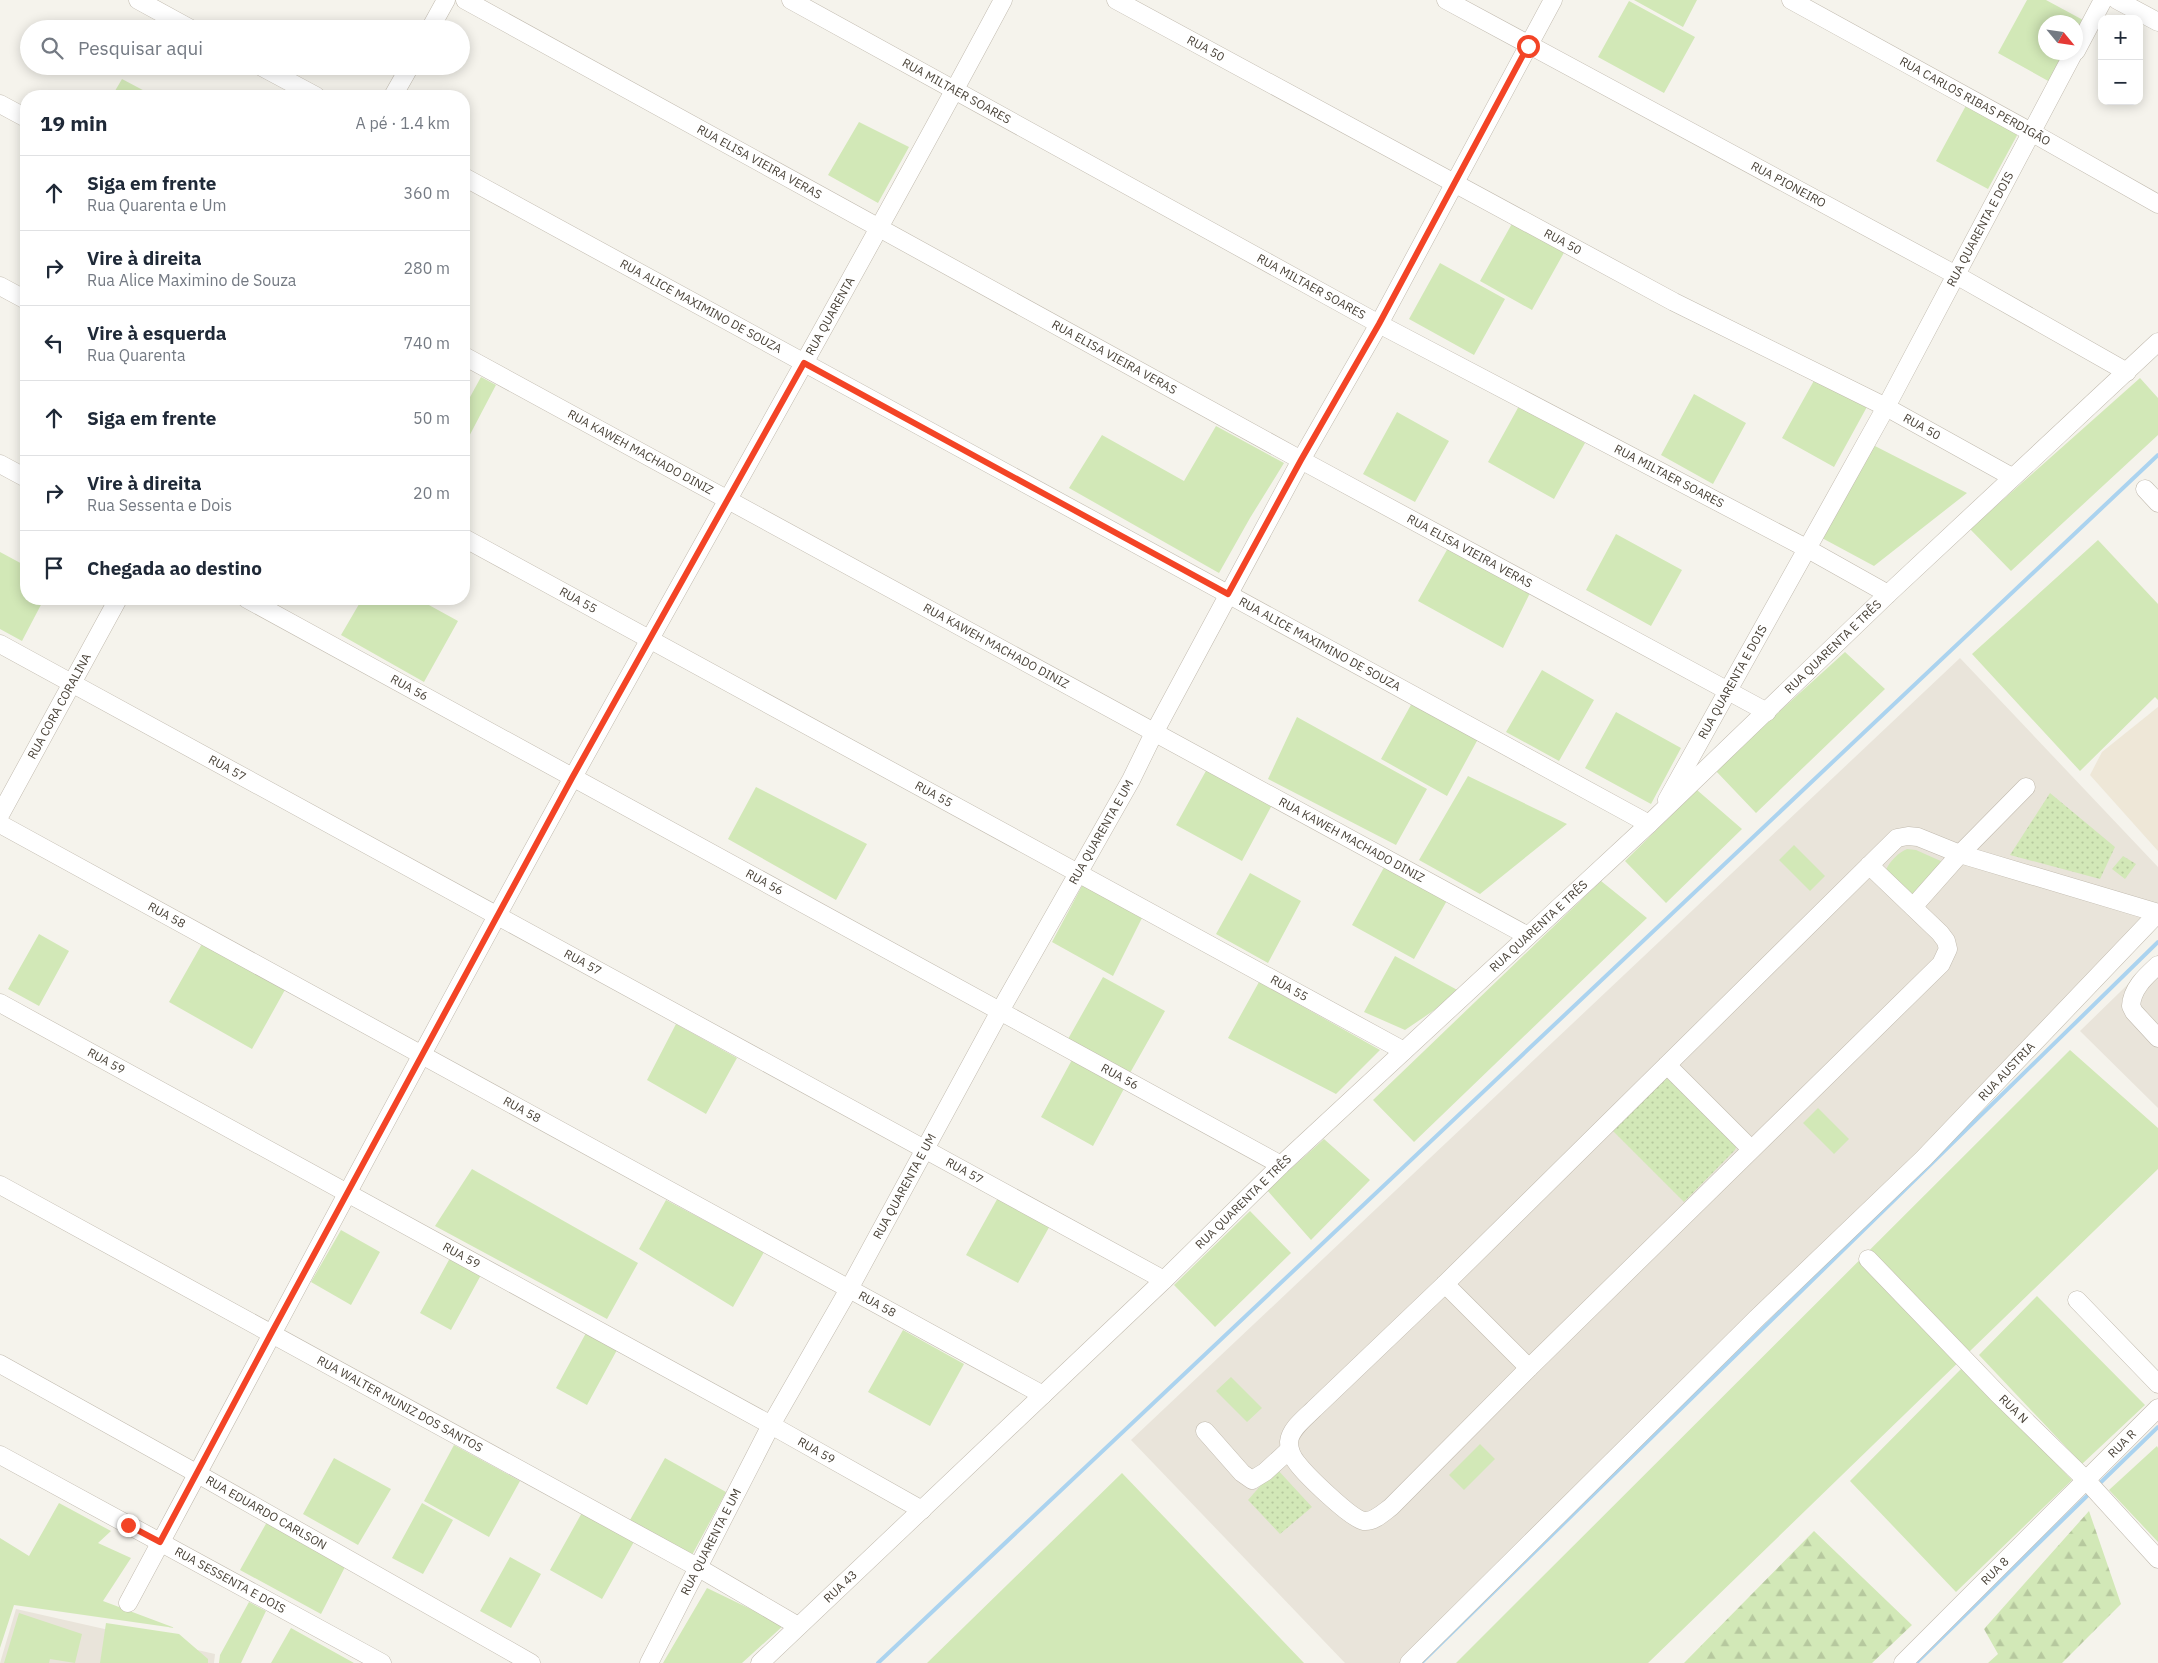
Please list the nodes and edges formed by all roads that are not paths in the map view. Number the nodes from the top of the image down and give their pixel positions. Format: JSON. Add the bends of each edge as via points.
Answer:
{"nodes":[{"id":1,"x":138,"y":0,"type":"edge"},
{"id":2,"x":446,"y":0,"type":"edge"},
{"id":3,"x":465,"y":0,"type":"edge"},
{"id":4,"x":791,"y":0,"type":"edge"},
{"id":5,"x":1003,"y":0,"type":"edge"},
{"id":6,"x":1116,"y":0,"type":"edge"},
{"id":7,"x":1446,"y":0,"type":"edge"},
{"id":8,"x":1553,"y":0,"type":"edge"},
{"id":9,"x":1791,"y":0,"type":"edge"},
{"id":10,"x":2103,"y":0,"type":"edge"},
{"id":11,"x":2117,"y":0,"type":"edge"},
{"id":12,"x":175,"y":20,"type":"edge"},
{"id":13,"x":435,"y":20,"type":"edge"},
{"id":14,"x":2158,"y":22,"type":"edge"},
{"id":15,"x":2083,"y":37,"type":"edge"},
{"id":16,"x":1528,"y":46,"type":"junction"},
{"id":17,"x":2071,"y":60,"type":"edge"},
{"id":18,"x":277,"y":75,"type":"edge"},
{"id":19,"x":405,"y":75,"type":"edge"},
{"id":20,"x":305,"y":90,"type":"edge"},
{"id":21,"x":396,"y":90,"type":"edge"},
{"id":22,"x":955,"y":90,"type":"junction"},
{"id":23,"x":0,"y":104,"type":"edge"},
{"id":24,"x":20,"y":115,"type":"edge"},
{"id":25,"x":2031,"y":132,"type":"junction"},
{"id":26,"x":470,"y":180,"type":"edge"},
{"id":27,"x":1455,"y":182,"type":"junction"},
{"id":28,"x":2158,"y":204,"type":"edge"},
{"id":29,"x":879,"y":227,"type":"junction"},
{"id":30,"x":1956,"y":275,"type":"junction"},
{"id":31,"x":0,"y":286,"type":"edge"},
{"id":32,"x":20,"y":297,"type":"edge"},
{"id":33,"x":1379,"y":324,"type":"junction"},
{"id":34,"x":2158,"y":342,"type":"edge"},
{"id":35,"x":470,"y":359,"type":"edge"},
{"id":36,"x":804,"y":363,"type":"junction"},
{"id":37,"x":2127,"y":372,"type":"junction"},
{"id":38,"x":1886,"y":407,"type":"junction"},
{"id":39,"x":1301,"y":460,"type":"junction"},
{"id":40,"x":0,"y":464,"type":"edge"},
{"id":41,"x":20,"y":475,"type":"edge"},
{"id":42,"x":2012,"y":477,"type":"junction"},
{"id":43,"x":2145,"y":489,"type":"dead end"},
{"id":44,"x":726,"y":499,"type":"junction"},
{"id":45,"x":2158,"y":503,"type":"edge"},
{"id":46,"x":470,"y":541,"type":"edge"},
{"id":47,"x":1806,"y":548,"type":"junction"},
{"id":48,"x":1228,"y":594,"type":"junction"},
{"id":49,"x":1888,"y":594,"type":"junction"},
{"id":50,"x":115,"y":605,"type":"edge"},
{"id":51,"x":258,"y":605,"type":"edge"},
{"id":52,"x":650,"y":640,"type":"junction"},
{"id":53,"x":0,"y":644,"type":"edge"},
{"id":54,"x":72,"y":683,"type":"junction"},
{"id":55,"x":1727,"y":691,"type":"junction"},
{"id":56,"x":1767,"y":712,"type":"junction"},
{"id":57,"x":1154,"y":733,"type":"junction"},
{"id":58,"x":572,"y":778,"type":"junction"},
{"id":59,"x":2026,"y":787,"type":"dead end"},
{"id":60,"x":0,"y":815,"type":"edge"},
{"id":61,"x":1654,"y":820,"type":"junction"},
{"id":62,"x":0,"y":824,"type":"edge"},
{"id":63,"x":1960,"y":854,"type":"junction"},
{"id":64,"x":1869,"y":865,"type":"junction"},
{"id":65,"x":1078,"y":873,"type":"junction"},
{"id":66,"x":1913,"y":907,"type":"junction"},
{"id":67,"x":2158,"y":913,"type":"edge"},
{"id":68,"x":497,"y":917,"type":"junction"},
{"id":69,"x":1528,"y":936,"type":"junction"},
{"id":70,"x":2158,"y":965,"type":"edge"},
{"id":71,"x":0,"y":1004,"type":"edge"},
{"id":72,"x":1000,"y":1011,"type":"junction"},
{"id":73,"x":2158,"y":1038,"type":"edge"},
{"id":74,"x":1404,"y":1051,"type":"junction"},
{"id":75,"x":422,"y":1055,"type":"junction"},
{"id":76,"x":1667,"y":1065,"type":"junction"},
{"id":77,"x":1751,"y":1149,"type":"junction"},
{"id":78,"x":924,"y":1150,"type":"junction"},
{"id":79,"x":1282,"y":1165,"type":"junction"},
{"id":80,"x":0,"y":1185,"type":"edge"},
{"id":81,"x":348,"y":1194,"type":"junction"},
{"id":82,"x":1868,"y":1259,"type":"dead end"},
{"id":83,"x":1164,"y":1280,"type":"junction"},
{"id":84,"x":1445,"y":1284,"type":"junction"},
{"id":85,"x":849,"y":1289,"type":"junction"},
{"id":86,"x":2077,"y":1300,"type":"dead end"},
{"id":87,"x":272,"y":1332,"type":"junction"},
{"id":88,"x":0,"y":1364,"type":"edge"},
{"id":89,"x":1529,"y":1368,"type":"junction"},
{"id":90,"x":2158,"y":1384,"type":"edge"},
{"id":91,"x":1043,"y":1395,"type":"junction"},
{"id":92,"x":2155,"y":1418,"type":"edge"},
{"id":93,"x":771,"y":1425,"type":"junction"},
{"id":94,"x":1205,"y":1431,"type":"dead end"},
{"id":95,"x":1289,"y":1450,"type":"junction"},
{"id":96,"x":0,"y":1454,"type":"edge"},
{"id":97,"x":196,"y":1472,"type":"junction"},
{"id":98,"x":2091,"y":1486,"type":"junction"},
{"id":99,"x":922,"y":1510,"type":"junction"},
{"id":100,"x":160,"y":1542,"type":"junction"},
{"id":101,"x":2158,"y":1559,"type":"edge"},
{"id":102,"x":699,"y":1568,"type":"junction"},
{"id":103,"x":128,"y":1602,"type":"dead end"},
{"id":104,"x":798,"y":1626,"type":"junction"},
{"id":105,"x":382,"y":1663,"type":"edge"},
{"id":106,"x":531,"y":1663,"type":"edge"},
{"id":107,"x":650,"y":1663,"type":"edge"},
{"id":108,"x":760,"y":1663,"type":"edge"},
{"id":109,"x":1409,"y":1663,"type":"edge"},
{"id":110,"x":1904,"y":1663,"type":"edge"}],
"edges":[{"from":1,"to":12,"type":"street"},
{"from":2,"to":13,"type":"street"},
{"from":3,"to":29,"type":"street","name":"RUA ELISA VIEIRA VERAS"},
{"from":4,"to":22,"type":"street","name":"RUA MILTAER SOARES"},
{"from":5,"to":22,"type":"street","name":"RUA QUARENTA"},
{"from":6,"to":27,"type":"street","name":"RUA 50"},
{"from":7,"to":16,"type":"street","name":"RUA PIONEIRO"},
{"from":8,"to":16,"type":"street","name":"RUA QUARENTA E UM"},
{"from":9,"to":25,"type":"street","name":"RUA CARLOS RIBAS PERDIGÃO"},
{"from":10,"to":15,"type":"street","name":"RUA QUARENTA E DOIS"},
{"from":11,"to":14,"type":"street"},
{"from":16,"to":27,"type":"street","name":"RUA QUARENTA E UM"},
{"from":16,"to":30,"type":"street","name":"RUA PIONEIRO"},
{"from":17,"to":25,"type":"street","name":"RUA QUARENTA E DOIS"},
{"from":18,"to":20,"type":"street"},
{"from":19,"to":21,"type":"street"},
{"from":22,"to":29,"type":"street","name":"RUA QUARENTA"},
{"from":22,"to":33,"type":"street","name":"RUA MILTAER SOARES"},
{"from":23,"to":24,"type":"street"},
{"from":25,"to":28,"type":"street","name":"RUA CARLOS RIBAS PERDIGÃO"},
{"from":25,"to":30,"type":"street","name":"RUA QUARENTA E DOIS"},
{"from":26,"to":36,"type":"street","name":"RUA ALICE MAXIMINO DE SOUZA"},
{"from":27,"to":33,"type":"street","name":"RUA QUARENTA E UM"},
{"from":27,"to":38,"type":"street","name":"RUA 50","via":[[1674,302]]},
{"from":29,"to":36,"type":"street","name":"RUA QUARENTA"},
{"from":29,"to":39,"type":"street","name":"RUA ELISA VIEIRA VERAS"},
{"from":30,"to":37,"type":"street","name":"RUA PIONEIRO"},
{"from":30,"to":38,"type":"street","name":"RUA QUARENTA E DOIS"},
{"from":31,"to":32,"type":"street"},
{"from":33,"to":39,"type":"street","name":"RUA QUARENTA E UM"},
{"from":33,"to":47,"type":"street","name":"RUA MILTAER SOARES"},
{"from":34,"to":37,"type":"street","name":"RUA QUARENTA E TRÊS"},
{"from":35,"to":44,"type":"street","name":"RUA KAWEH MACHADO DINIZ"},
{"from":36,"to":44,"type":"street","name":"RUA QUARENTA"},
{"from":36,"to":48,"type":"street","name":"RUA ALICE MAXIMINO DE SOUZA"},
{"from":37,"to":42,"type":"street","name":"RUA QUARENTA E TRÊS"},
{"from":38,"to":42,"type":"street","name":"RUA 50"},
{"from":38,"to":47,"type":"street","name":"RUA QUARENTA E DOIS"},
{"from":39,"to":48,"type":"street","name":"RUA QUARENTA E UM"},
{"from":39,"to":55,"type":"street","name":"RUA ELISA VIEIRA VERAS"},
{"from":40,"to":41,"type":"street"},
{"from":42,"to":49,"type":"street","name":"RUA QUARENTA E TRÊS"},
{"from":43,"to":45,"type":"street"},
{"from":44,"to":52,"type":"street","name":"RUA QUARENTA"},
{"from":44,"to":57,"type":"street","name":"RUA KAWEH MACHADO DINIZ"},
{"from":46,"to":52,"type":"street","name":"RUA 55"},
{"from":47,"to":49,"type":"street","name":"RUA MILTAER SOARES"},
{"from":47,"to":55,"type":"street","name":"RUA QUARENTA E DOIS"},
{"from":48,"to":57,"type":"street","name":"RUA QUARENTA E UM"},
{"from":48,"to":61,"type":"street","name":"RUA ALICE MAXIMINO DE SOUZA"},
{"from":49,"to":56,"type":"street","name":"RUA QUARENTA E TRÊS"},
{"from":50,"to":54,"type":"street","name":"RUA CORA CORALINA"},
{"from":51,"to":58,"type":"street","name":"RUA 56"},
{"from":52,"to":58,"type":"street","name":"RUA QUARENTA"},
{"from":52,"to":65,"type":"street","name":"RUA 55"},
{"from":53,"to":54,"type":"street","name":"RUA 57"},
{"from":54,"to":60,"type":"street","name":"RUA CORA CORALINA"},
{"from":54,"to":68,"type":"street","name":"RUA 57"},
{"from":55,"to":56,"type":"street","name":"RUA ELISA VIEIRA VERAS"},
{"from":55,"to":61,"type":"street","name":"RUA QUARENTA E DOIS"},
{"from":56,"to":61,"type":"street","name":"RUA QUARENTA E TRÊS"},
{"from":57,"to":65,"type":"street","name":"RUA QUARENTA E UM"},
{"from":57,"to":69,"type":"street","name":"RUA KAWEH MACHADO DINIZ"},
{"from":58,"to":68,"type":"street","name":"RUA QUARENTA"},
{"from":58,"to":72,"type":"street","name":"RUA 56"},
{"from":59,"to":63,"type":"street"},
{"from":61,"to":69,"type":"street","name":"RUA QUARENTA E TRÊS"},
{"from":62,"to":75,"type":"street","name":"RUA 58"},
{"from":63,"to":64,"type":"street","via":[[1908,836],[1897,838]]},
{"from":63,"to":66,"type":"street"},
{"from":63,"to":67,"type":"street"},
{"from":64,"to":66,"type":"street"},
{"from":64,"to":76,"type":"street"},
{"from":65,"to":72,"type":"street","name":"RUA QUARENTA E UM"},
{"from":65,"to":74,"type":"street","name":"RUA 55"},
{"from":66,"to":77,"type":"street","via":[[1946,942],[1948,949],[1941,964]]},
{"from":67,"to":109,"type":"street","name":"RUA AUSTRIA","via":[[1924,1158]]},
{"from":68,"to":75,"type":"street","name":"RUA QUARENTA"},
{"from":68,"to":78,"type":"street","name":"RUA 57"},
{"from":69,"to":74,"type":"street","name":"RUA QUARENTA E TRÊS"},
{"from":70,"to":73,"type":"street","via":[[2142,980],[2131,1006]]},
{"from":71,"to":81,"type":"street","name":"RUA 59"},
{"from":72,"to":78,"type":"street","name":"RUA QUARENTA E UM"},
{"from":72,"to":79,"type":"street","name":"RUA 56"},
{"from":74,"to":79,"type":"street","name":"RUA QUARENTA E TRÊS"},
{"from":75,"to":81,"type":"street","name":"RUA QUARENTA"},
{"from":75,"to":85,"type":"street","name":"RUA 58"},
{"from":76,"to":77,"type":"street"},
{"from":76,"to":84,"type":"street"},
{"from":77,"to":89,"type":"street"},
{"from":78,"to":83,"type":"street","name":"RUA 57"},
{"from":78,"to":85,"type":"street","name":"RUA QUARENTA E UM"},
{"from":79,"to":83,"type":"street","name":"RUA QUARENTA E TRÊS"},
{"from":80,"to":87,"type":"street","name":"RUA WALTER MUNIZ DOS SANTOS"},
{"from":81,"to":87,"type":"street","name":"RUA QUARENTA"},
{"from":81,"to":93,"type":"street","name":"RUA 59"},
{"from":82,"to":98,"type":"street","name":"RUA N"},
{"from":83,"to":91,"type":"street","name":"RUA QUARENTA E TRÊS"},
{"from":84,"to":89,"type":"street"},
{"from":84,"to":95,"type":"street","via":[[1294,1430]]},
{"from":85,"to":91,"type":"street","name":"RUA 58"},
{"from":85,"to":93,"type":"street","name":"RUA QUARENTA E UM"},
{"from":86,"to":90,"type":"street"},
{"from":87,"to":97,"type":"street","name":"RUA QUARENTA"},
{"from":87,"to":102,"type":"street","name":"RUA WALTER MUNIZ DOS SANTOS"},
{"from":88,"to":97,"type":"street","name":"RUA EDUARDO CARLSON"},
{"from":89,"to":95,"type":"street","via":[[1377,1518],[1366,1521],[1351,1516],[1298,1464]]},
{"from":91,"to":99,"type":"street","name":"RUA QUARENTA E TRÊS"},
{"from":92,"to":98,"type":"street","name":"RUA R"},
{"from":93,"to":99,"type":"street","name":"RUA 59"},
{"from":93,"to":102,"type":"street","name":"RUA QUARENTA E UM"},
{"from":94,"to":95,"type":"street","via":[[1252,1480]]},
{"from":96,"to":100,"type":"street","name":"RUA SESSENTA E DOIS"},
{"from":97,"to":100,"type":"street","name":"RUA QUARENTA"},
{"from":97,"to":106,"type":"street","name":"RUA EDUARDO CARLSON"},
{"from":98,"to":101,"type":"street","name":"RUA N"},
{"from":98,"to":110,"type":"street","name":"RUA 8"},
{"from":99,"to":104,"type":"street","name":"RUA 43"},
{"from":100,"to":103,"type":"street","name":"RUA QUARENTA"},
{"from":100,"to":105,"type":"street","name":"RUA SESSENTA E DOIS"},
{"from":102,"to":104,"type":"street","name":"RUA WALTER MUNIZ DOS SANTOS"},
{"from":102,"to":107,"type":"street","name":"RUA QUARENTA E UM"},
{"from":104,"to":108,"type":"street","name":"RUA 43"}]}
